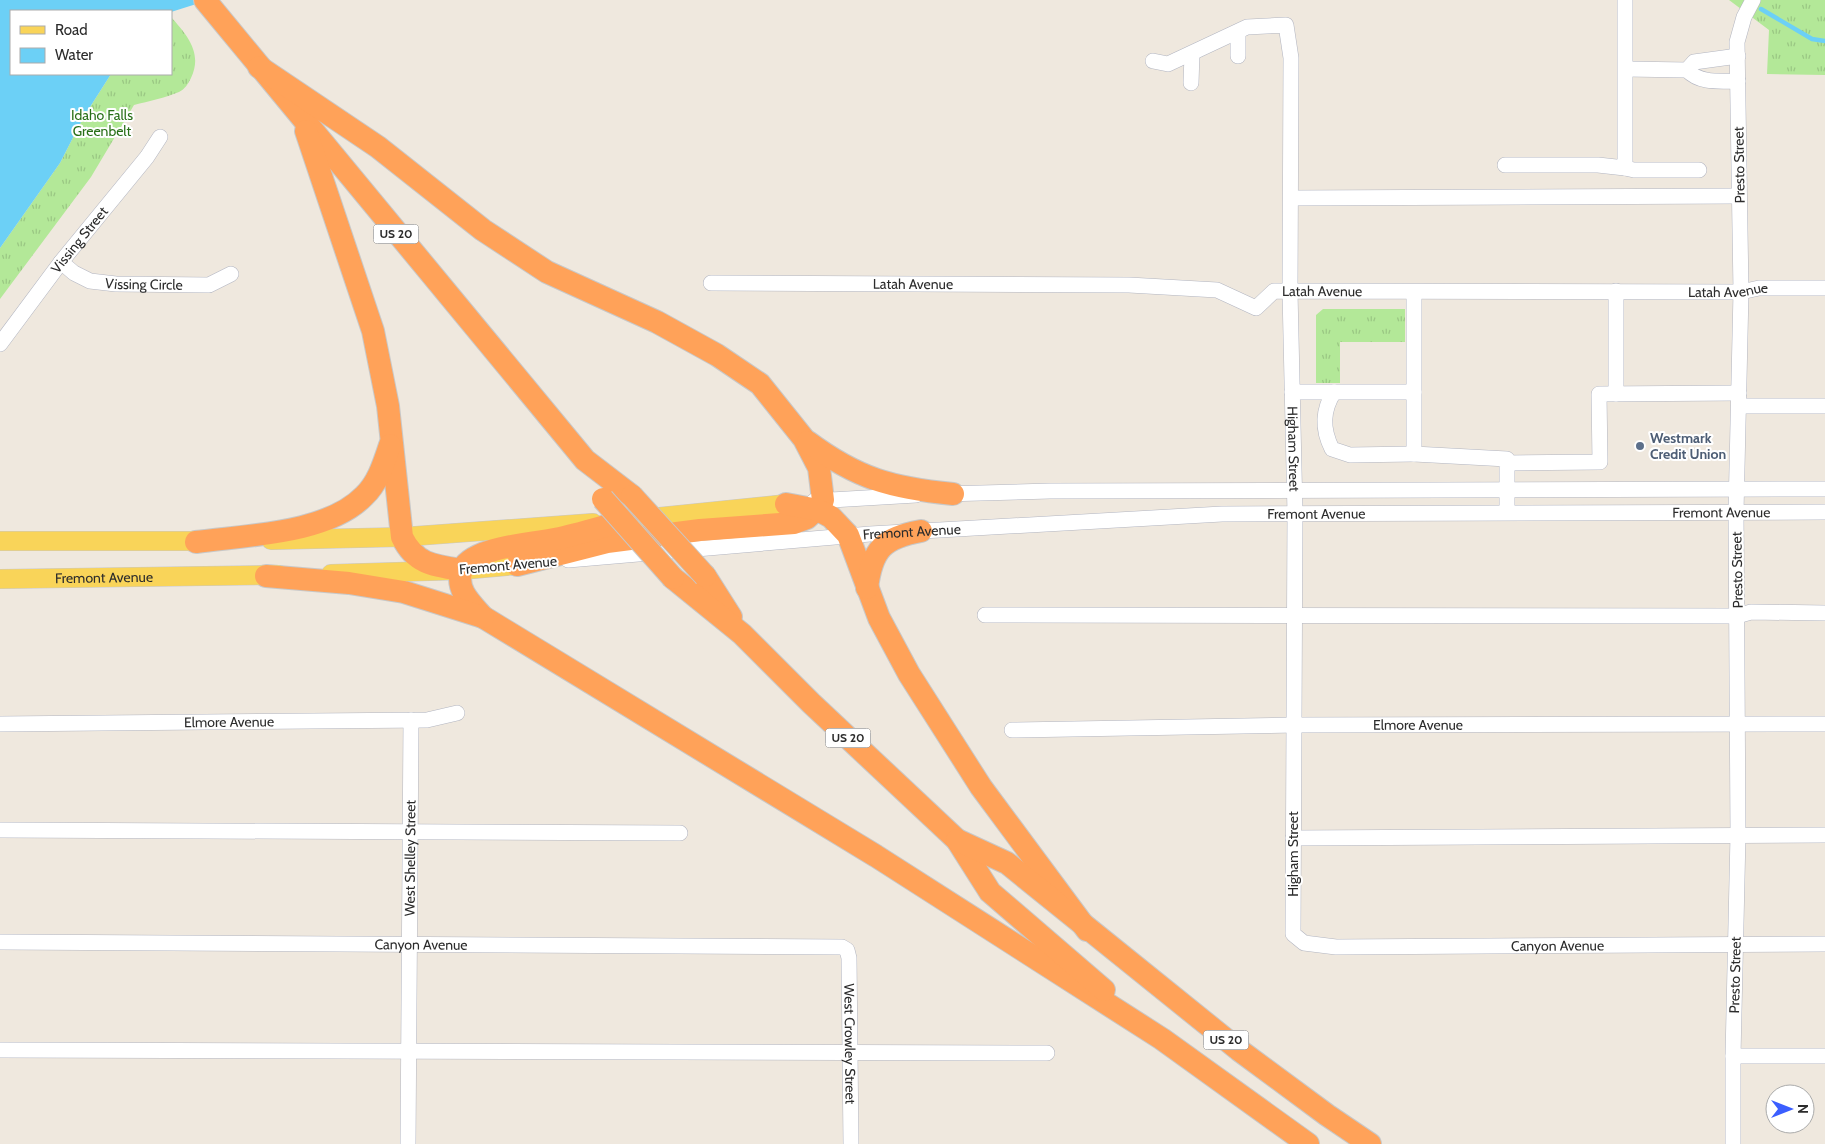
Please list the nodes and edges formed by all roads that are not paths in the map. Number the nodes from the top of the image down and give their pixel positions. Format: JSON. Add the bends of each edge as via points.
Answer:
{"nodes":[{"id":1,"x":1625,"y":0,"type":"edge"},
{"id":2,"x":1753,"y":0,"type":"edge"},
{"id":3,"x":207,"y":3,"type":"edge"},
{"id":4,"x":1238,"y":32,"type":"junction"},
{"id":5,"x":1192,"y":54,"type":"junction"},
{"id":6,"x":1238,"y":56,"type":"dead end"},
{"id":7,"x":1738,"y":56,"type":"junction"},
{"id":8,"x":1153,"y":61,"type":"dead end"},
{"id":9,"x":259,"y":67,"type":"junction"},
{"id":10,"x":1626,"y":69,"type":"junction"},
{"id":11,"x":1687,"y":70,"type":"junction"},
{"id":12,"x":1738,"y":81,"type":"junction"},
{"id":13,"x":1191,"y":83,"type":"dead end"},
{"id":14,"x":301,"y":118,"type":"junction"},
{"id":15,"x":160,"y":137,"type":"dead end"},
{"id":16,"x":1505,"y":165,"type":"dead end"},
{"id":17,"x":1625,"y":168,"type":"junction"},
{"id":18,"x":1699,"y":170,"type":"dead end"},
{"id":19,"x":1739,"y":196,"type":"junction"},
{"id":20,"x":1291,"y":198,"type":"junction"},
{"id":21,"x":61,"y":262,"type":"junction"},
{"id":22,"x":231,"y":274,"type":"dead end"},
{"id":23,"x":711,"y":283,"type":"dead end"},
{"id":24,"x":1825,"y":288,"type":"edge"},
{"id":25,"x":1616,"y":291,"type":"junction"},
{"id":26,"x":1290,"y":292,"type":"junction"},
{"id":27,"x":1414,"y":292,"type":"junction"},
{"id":28,"x":1741,"y":292,"type":"junction"},
{"id":29,"x":0,"y":344,"type":"edge"},
{"id":30,"x":1292,"y":392,"type":"junction"},
{"id":31,"x":1334,"y":392,"type":"junction"},
{"id":32,"x":1414,"y":392,"type":"junction"},
{"id":33,"x":1616,"y":394,"type":"junction"},
{"id":34,"x":1739,"y":399,"type":"junction"},
{"id":35,"x":1825,"y":406,"type":"edge"},
{"id":36,"x":804,"y":439,"type":"junction"},
{"id":37,"x":392,"y":440,"type":"junction"},
{"id":38,"x":1414,"y":454,"type":"junction"},
{"id":39,"x":585,"y":460,"type":"junction"},
{"id":40,"x":1507,"y":463,"type":"junction"},
{"id":41,"x":1825,"y":489,"type":"edge"},
{"id":42,"x":1294,"y":490,"type":"junction"},
{"id":43,"x":1507,"y":490,"type":"junction"},
{"id":44,"x":1737,"y":490,"type":"junction"},
{"id":45,"x":953,"y":494,"type":"junction"},
{"id":46,"x":786,"y":504,"type":"joint"},
{"id":47,"x":820,"y":505,"type":"junction"},
{"id":48,"x":1507,"y":512,"type":"junction"},
{"id":49,"x":1736,"y":512,"type":"junction"},
{"id":50,"x":1825,"y":512,"type":"edge"},
{"id":51,"x":1295,"y":513,"type":"junction"},
{"id":52,"x":627,"y":520,"type":"junction"},
{"id":53,"x":922,"y":531,"type":"junction"},
{"id":54,"x":848,"y":535,"type":"junction"},
{"id":55,"x":402,"y":537,"type":"junction"},
{"id":56,"x":0,"y":542,"type":"edge"},
{"id":57,"x":196,"y":542,"type":"junction"},
{"id":58,"x":517,"y":565,"type":"junction"},
{"id":59,"x":462,"y":570,"type":"junction"},
{"id":60,"x":266,"y":576,"type":"junction"},
{"id":61,"x":0,"y":579,"type":"edge"},
{"id":62,"x":867,"y":589,"type":"junction"},
{"id":63,"x":1294,"y":614,"type":"junction"},
{"id":64,"x":1825,"y":614,"type":"edge"},
{"id":65,"x":985,"y":615,"type":"dead end"},
{"id":66,"x":1737,"y":616,"type":"junction"},
{"id":67,"x":483,"y":617,"type":"junction"},
{"id":68,"x":742,"y":634,"type":"junction"},
{"id":69,"x":457,"y":713,"type":"dead end"},
{"id":70,"x":411,"y":720,"type":"junction"},
{"id":71,"x":0,"y":724,"type":"edge"},
{"id":72,"x":1737,"y":724,"type":"junction"},
{"id":73,"x":1825,"y":724,"type":"edge"},
{"id":74,"x":1295,"y":725,"type":"junction"},
{"id":75,"x":1012,"y":730,"type":"dead end"},
{"id":76,"x":0,"y":830,"type":"edge"},
{"id":77,"x":409,"y":832,"type":"junction"},
{"id":78,"x":680,"y":833,"type":"dead end"},
{"id":79,"x":1738,"y":835,"type":"junction"},
{"id":80,"x":1825,"y":835,"type":"edge"},
{"id":81,"x":1293,"y":838,"type":"junction"},
{"id":82,"x":957,"y":840,"type":"junction"},
{"id":83,"x":1087,"y":930,"type":"junction"},
{"id":84,"x":1293,"y":934,"type":"joint"},
{"id":85,"x":0,"y":942,"type":"edge"},
{"id":86,"x":409,"y":944,"type":"junction"},
{"id":87,"x":1737,"y":944,"type":"junction"},
{"id":88,"x":1825,"y":944,"type":"edge"},
{"id":89,"x":842,"y":947,"type":"joint"},
{"id":90,"x":1162,"y":1039,"type":"junction"},
{"id":91,"x":0,"y":1050,"type":"edge"},
{"id":92,"x":409,"y":1051,"type":"junction"},
{"id":93,"x":849,"y":1053,"type":"junction"},
{"id":94,"x":1047,"y":1053,"type":"dead end"},
{"id":95,"x":1733,"y":1056,"type":"junction"},
{"id":96,"x":1825,"y":1056,"type":"edge"},
{"id":97,"x":408,"y":1144,"type":"edge"},
{"id":98,"x":850,"y":1144,"type":"edge"},
{"id":99,"x":1308,"y":1144,"type":"edge"},
{"id":100,"x":1370,"y":1144,"type":"edge"},
{"id":101,"x":1733,"y":1144,"type":"edge"}],
"edges":[{"from":1,"to":10,"type":"street"},
{"from":2,"to":7,"type":"street","name":"Presto Street","via":[[1737,42]]},
{"from":3,"to":9,"type":"highway","number":"US 20"},
{"from":4,"to":5,"type":"street"},
{"from":4,"to":6,"type":"street"},
{"from":4,"to":20,"type":"street","name":"Higham Street","via":[[1252,26],[1286,25],[1291,58]]},
{"from":5,"to":8,"type":"street","via":[[1168,64]]},
{"from":5,"to":13,"type":"street"},
{"from":7,"to":11,"type":"street","via":[[1694,62]]},
{"from":7,"to":12,"type":"street","name":"Presto Street"},
{"from":9,"to":14,"type":"highway","number":"US 20"},
{"from":9,"to":36,"type":"highway","via":[[378,147],[483,230],[547,272],[657,322],[717,355],[760,384]]},
{"from":10,"to":11,"type":"street"},
{"from":10,"to":17,"type":"street"},
{"from":11,"to":12,"type":"street","via":[[1703,80]]},
{"from":12,"to":19,"type":"street","name":"Presto Street"},
{"from":14,"to":37,"type":"highway","via":[[373,331]]},
{"from":14,"to":39,"type":"highway","number":"US 20"},
{"from":15,"to":21,"type":"street","name":"Vissing Street","via":[[136,172]]},
{"from":16,"to":17,"type":"street"},
{"from":17,"to":18,"type":"street"},
{"from":19,"to":20,"type":"street"},
{"from":19,"to":28,"type":"street","name":"Presto Street"},
{"from":20,"to":26,"type":"street","name":"Higham Street"},
{"from":21,"to":22,"type":"street","name":"Vissing Circle","via":[[90,281],[116,284],[209,285]]},
{"from":21,"to":29,"type":"street","name":"Vissing Street"},
{"from":23,"to":26,"type":"street","name":"Latah Avenue","via":[[1129,285],[1217,290],[1256,308],[1274,291]]},
{"from":24,"to":28,"type":"street","name":"Latah Avenue","via":[[1759,288]]},
{"from":25,"to":27,"type":"street","name":"Latah Avenue"},
{"from":25,"to":28,"type":"street","name":"Latah Avenue"},
{"from":25,"to":33,"type":"street"},
{"from":26,"to":27,"type":"street","name":"Latah Avenue"},
{"from":26,"to":30,"type":"street","name":"Higham Street"},
{"from":27,"to":32,"type":"street"},
{"from":28,"to":34,"type":"street","name":"Presto Street"},
{"from":30,"to":31,"type":"street"},
{"from":30,"to":42,"type":"street","name":"Higham Street"},
{"from":31,"to":32,"type":"street"},
{"from":31,"to":38,"type":"street","via":[[1328,402],[1324,429],[1332,449],[1350,455]]},
{"from":32,"to":38,"type":"street"},
{"from":33,"to":34,"type":"street"},
{"from":33,"to":40,"type":"street","via":[[1599,394],[1600,462]]},
{"from":34,"to":35,"type":"street"},
{"from":34,"to":44,"type":"street","name":"Presto Street"},
{"from":36,"to":45,"type":"highway","via":[[833,461],[878,482]]},
{"from":36,"to":47,"type":"highway","via":[[819,468]]},
{"from":37,"to":55,"type":"highway"},
{"from":37,"to":57,"type":"highway","via":[[380,473],[365,496],[340,514],[314,525]]},
{"from":38,"to":40,"type":"street","via":[[1507,459]]},
{"from":39,"to":68,"type":"highway","number":"US 20","bridge":true,"via":[[632,496],[705,576]]},
{"from":39,"to":68,"type":"highway","number":"US 20","bridge":true,"via":[[603,499],[673,578]]},
{"from":40,"to":43,"type":"street"},
{"from":41,"to":44,"type":"street","name":"Fremont Avenue"},
{"from":42,"to":43,"type":"street","name":"Fremont Avenue"},
{"from":42,"to":45,"type":"street","name":"Fremont Avenue"},
{"from":42,"to":51,"type":"street","name":"Higham Street"},
{"from":43,"to":44,"type":"street","name":"Fremont Avenue"},
{"from":43,"to":48,"type":"street"},
{"from":44,"to":49,"type":"street","name":"Presto Street"},
{"from":45,"to":47,"type":"street","name":"Fremont Avenue"},
{"from":46,"to":47,"type":"highway"},
{"from":46,"to":52,"type":"main road"},
{"from":47,"to":54,"type":"highway"},
{"from":47,"to":58,"type":"highway","via":[[807,518],[794,523],[700,530],[607,542]]},
{"from":48,"to":49,"type":"street","name":"Fremont Avenue"},
{"from":48,"to":51,"type":"street","name":"Fremont Avenue"},
{"from":49,"to":50,"type":"street","name":"Fremont Avenue"},
{"from":49,"to":66,"type":"street","name":"Presto Street"},
{"from":51,"to":53,"type":"street","name":"Fremont Avenue","via":[[1222,514]]},
{"from":51,"to":63,"type":"street","name":"Higham Street"},
{"from":52,"to":55,"type":"main road"},
{"from":52,"to":59,"type":"highway","via":[[558,538],[506,546],[478,557]]},
{"from":53,"to":54,"type":"street","name":"Fremont Avenue"},
{"from":53,"to":62,"type":"highway","via":[[902,534],[879,548],[869,570]]},
{"from":54,"to":58,"type":"street","name":"Fremont Avenue"},
{"from":54,"to":62,"type":"highway"},
{"from":55,"to":57,"type":"main road"},
{"from":55,"to":59,"type":"highway","via":[[408,550],[420,560]]},
{"from":56,"to":57,"type":"main road"},
{"from":58,"to":59,"type":"main road","name":"Fremont Avenue"},
{"from":59,"to":60,"type":"main road","name":"Fremont Avenue"},
{"from":59,"to":67,"type":"highway","via":[[460,584],[464,595]]},
{"from":60,"to":61,"type":"main road","name":"Fremont Avenue"},
{"from":60,"to":67,"type":"highway","via":[[404,592]]},
{"from":62,"to":83,"type":"highway","via":[[910,674],[950,739],[981,787]]},
{"from":63,"to":65,"type":"street"},
{"from":63,"to":66,"type":"street"},
{"from":63,"to":74,"type":"street","name":"Higham Street"},
{"from":64,"to":66,"type":"street","via":[[1751,612]]},
{"from":66,"to":72,"type":"street","name":"Presto Street"},
{"from":67,"to":90,"type":"highway","via":[[876,856]]},
{"from":68,"to":82,"type":"highway","number":"US 20"},
{"from":69,"to":70,"type":"street","name":"Elmore Avenue"},
{"from":70,"to":71,"type":"street","name":"Elmore Avenue"},
{"from":70,"to":77,"type":"street","name":"West Shelley Street"},
{"from":72,"to":73,"type":"street","name":"Elmore Avenue"},
{"from":72,"to":74,"type":"street","name":"Elmore Avenue"},
{"from":72,"to":79,"type":"street","name":"Presto Street"},
{"from":74,"to":75,"type":"street","name":"Elmore Avenue"},
{"from":74,"to":81,"type":"street","name":"Higham Street"},
{"from":76,"to":77,"type":"street"},
{"from":77,"to":78,"type":"street"},
{"from":77,"to":86,"type":"street","name":"West Shelley Street"},
{"from":79,"to":80,"type":"street"},
{"from":79,"to":81,"type":"street"},
{"from":79,"to":87,"type":"street","name":"Presto Street"},
{"from":81,"to":84,"type":"street","name":"Higham Street"},
{"from":82,"to":83,"type":"highway","number":"US 20","via":[[1007,863]]},
{"from":82,"to":90,"type":"highway","number":"US 20","via":[[990,892]]},
{"from":83,"to":100,"type":"highway","number":"US 20","via":[[1239,1050]]},
{"from":84,"to":87,"type":"street","name":"Canyon Avenue","via":[[1304,943],[1336,947]]},
{"from":85,"to":86,"type":"street","name":"Canyon Avenue"},
{"from":86,"to":89,"type":"street","name":"Canyon Avenue"},
{"from":86,"to":92,"type":"street","name":"West Shelley Street"},
{"from":87,"to":88,"type":"street","name":"Canyon Avenue"},
{"from":87,"to":95,"type":"street","name":"Presto Street"},
{"from":89,"to":93,"type":"street","name":"West Crowley Street","via":[[847,950],[849,958]]},
{"from":90,"to":99,"type":"highway","number":"US 20"},
{"from":91,"to":92,"type":"street"},
{"from":92,"to":93,"type":"street"},
{"from":92,"to":97,"type":"street","name":"West Shelley Street"},
{"from":93,"to":94,"type":"street"},
{"from":93,"to":98,"type":"street","name":"West Crowley Street"},
{"from":95,"to":96,"type":"street"},
{"from":95,"to":101,"type":"street","name":"Presto Street"}]}
